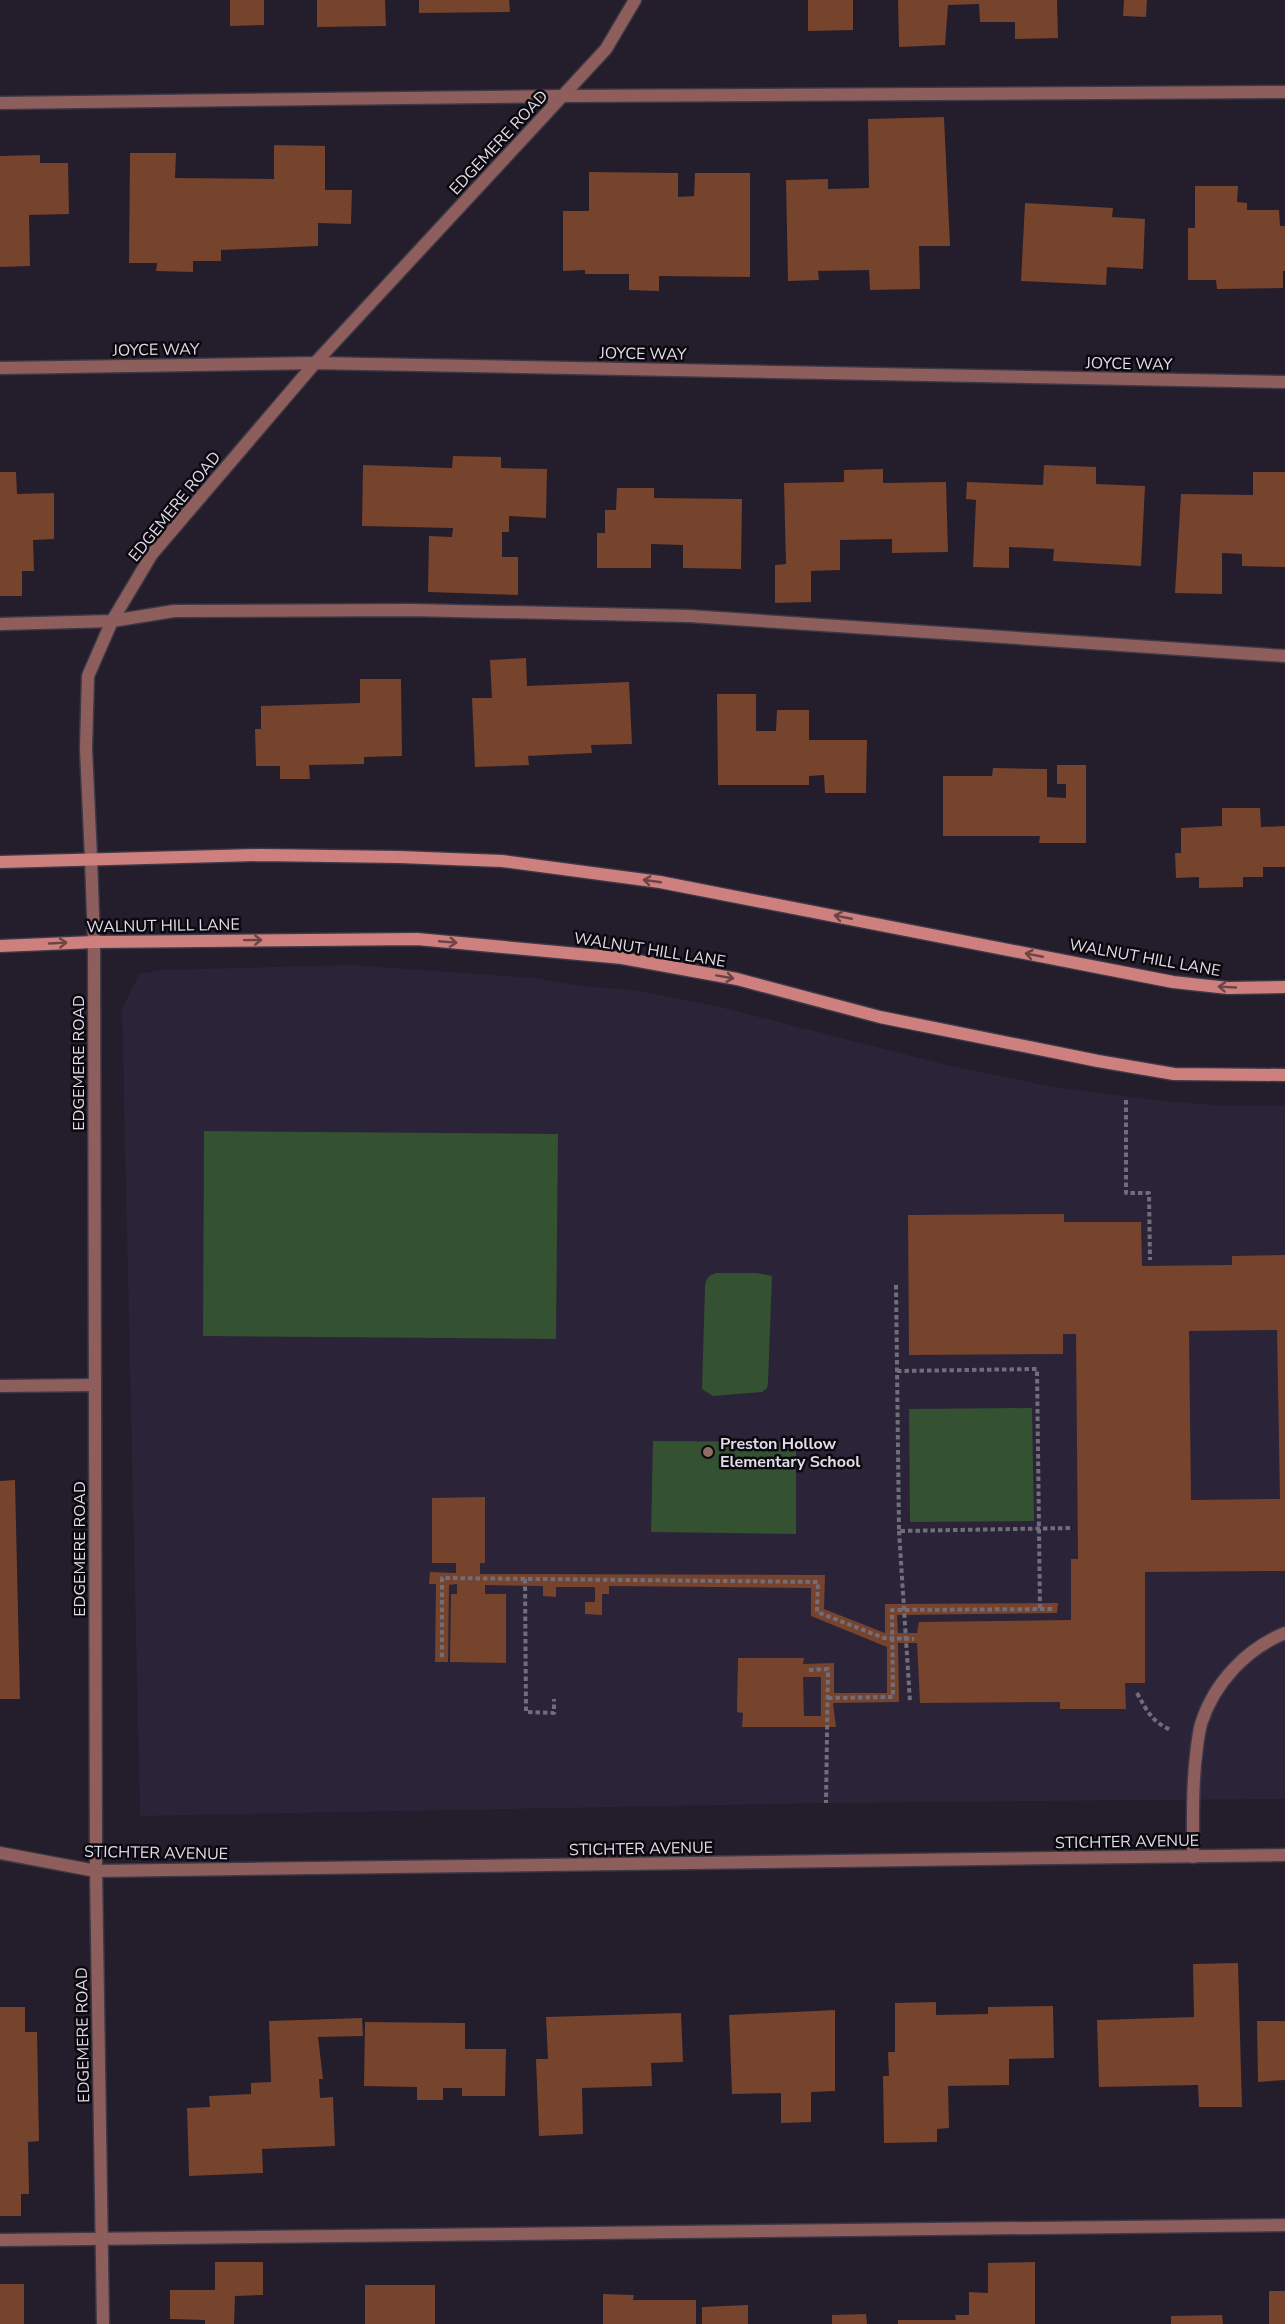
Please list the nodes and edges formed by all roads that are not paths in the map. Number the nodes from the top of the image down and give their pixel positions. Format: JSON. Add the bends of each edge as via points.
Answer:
{"nodes":[{"id":1,"x":636,"y":0,"type":"edge"},
{"id":2,"x":1285,"y":92,"type":"edge"},
{"id":3,"x":563,"y":96,"type":"junction"},
{"id":4,"x":0,"y":102,"type":"edge"},
{"id":5,"x":315,"y":363,"type":"junction"},
{"id":6,"x":0,"y":368,"type":"edge"},
{"id":7,"x":1285,"y":382,"type":"edge"},
{"id":8,"x":112,"y":621,"type":"junction"},
{"id":9,"x":0,"y":624,"type":"edge"},
{"id":10,"x":1285,"y":656,"type":"edge"},
{"id":11,"x":91,"y":858,"type":"junction"},
{"id":12,"x":0,"y":862,"type":"edge"},
{"id":13,"x":94,"y":942,"type":"junction"},
{"id":14,"x":0,"y":946,"type":"edge"},
{"id":15,"x":1285,"y":987,"type":"edge"},
{"id":16,"x":1285,"y":1075,"type":"edge"},
{"id":17,"x":95,"y":1385,"type":"junction"},
{"id":18,"x":0,"y":1386,"type":"edge"},
{"id":19,"x":1285,"y":1633,"type":"edge"},
{"id":20,"x":0,"y":1853,"type":"edge"},
{"id":21,"x":1285,"y":1855,"type":"edge"},
{"id":22,"x":1193,"y":1857,"type":"junction"},
{"id":23,"x":96,"y":1871,"type":"junction"},
{"id":24,"x":1285,"y":2225,"type":"edge"},
{"id":25,"x":102,"y":2239,"type":"junction"},
{"id":26,"x":0,"y":2240,"type":"edge"},
{"id":27,"x":103,"y":2324,"type":"edge"}],
"edges":[{"from":1,"to":3,"type":"street","name":"EDGEMERE ROAD","via":[[606,49]]},
{"from":2,"to":3,"type":"street"},
{"from":3,"to":4,"type":"street"},
{"from":3,"to":5,"type":"street","name":"EDGEMERE ROAD"},
{"from":5,"to":6,"type":"street","name":"JOYCE WAY"},
{"from":5,"to":7,"type":"street","name":"JOYCE WAY"},
{"from":5,"to":8,"type":"street","name":"EDGEMERE ROAD","via":[[152,555]]},
{"from":8,"to":9,"type":"street"},
{"from":8,"to":10,"type":"street","via":[[174,611],[411,610],[689,616]]},
{"from":8,"to":11,"type":"street","name":"EDGEMERE ROAD","via":[[88,676],[86,749]]},
{"from":11,"to":12,"type":"main road","name":"WALNUT HILL LANE"},
{"from":11,"to":13,"type":"street","name":"EDGEMERE ROAD"},
{"from":15,"to":11,"type":"main road","name":"WALNUT HILL LANE","one_way":true,"via":[[1228,988],[1173,982],[660,882],[502,861],[260,855]]},
{"from":14,"to":13,"type":"main road","name":"WALNUT HILL LANE","one_way":true},
{"from":13,"to":16,"type":"main road","name":"WALNUT HILL LANE","one_way":true,"via":[[417,939],[622,958],[737,980],[880,1017],[1098,1061],[1174,1074]]},
{"from":13,"to":17,"type":"street","name":"EDGEMERE ROAD"},
{"from":17,"to":18,"type":"street"},
{"from":17,"to":23,"type":"street","name":"EDGEMERE ROAD"},
{"from":19,"to":22,"type":"street","via":[[1269,1639],[1236,1664],[1215,1693],[1200,1725]]},
{"from":20,"to":23,"type":"street","name":"STICHTER AVENUE"},
{"from":21,"to":22,"type":"street","name":"STICHTER AVENUE"},
{"from":22,"to":23,"type":"street","name":"STICHTER AVENUE"},
{"from":23,"to":25,"type":"street","name":"EDGEMERE ROAD"},
{"from":24,"to":25,"type":"street"},
{"from":25,"to":26,"type":"street"},
{"from":25,"to":27,"type":"street","name":"EDGEMERE ROAD"}]}
